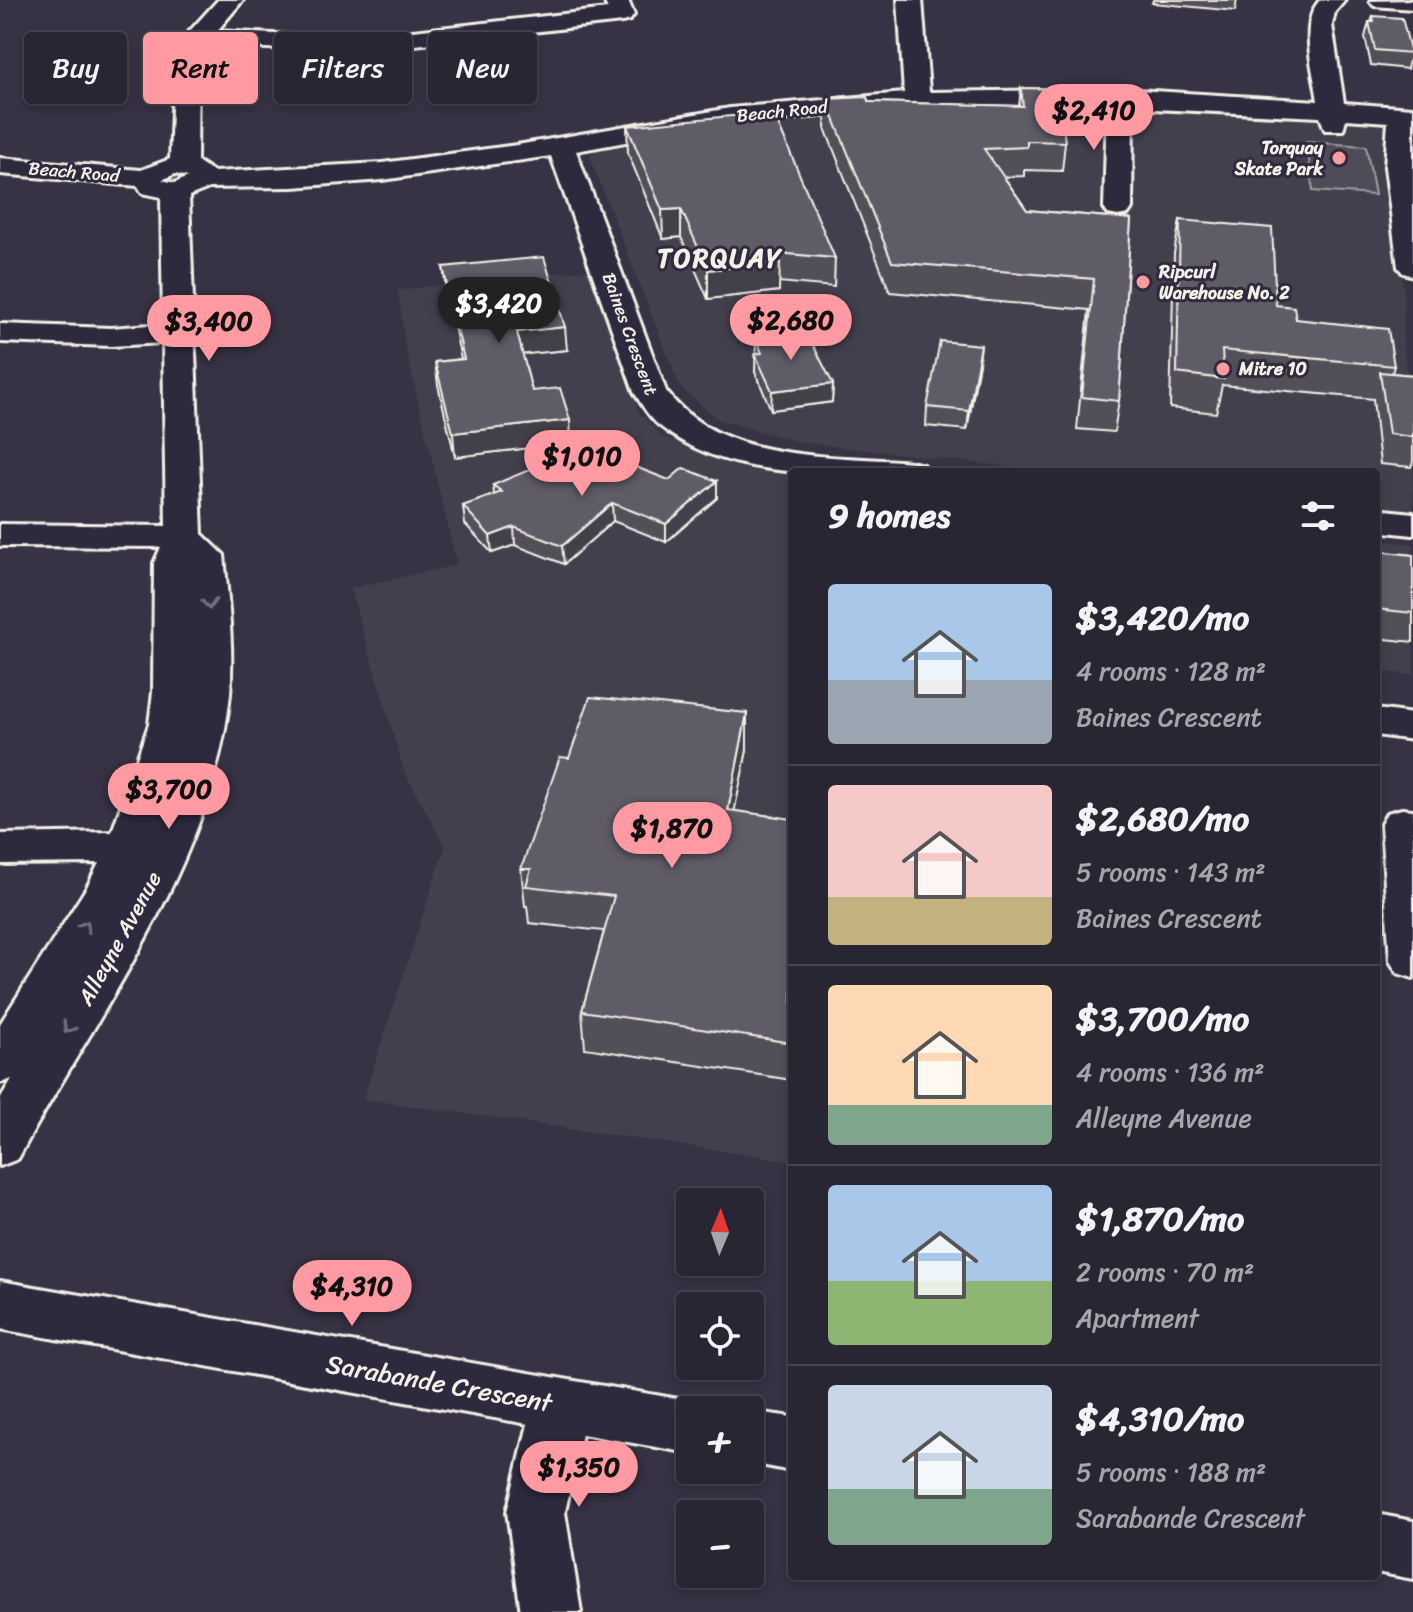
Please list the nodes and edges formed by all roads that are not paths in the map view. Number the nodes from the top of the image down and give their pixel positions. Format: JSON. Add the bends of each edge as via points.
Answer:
{"nodes":[{"id":1,"x":231,"y":0,"type":"edge"},
{"id":2,"x":910,"y":0,"type":"edge"},
{"id":3,"x":1333,"y":0,"type":"edge"},
{"id":4,"x":1382,"y":1,"type":"edge"},
{"id":5,"x":1413,"y":2,"type":"edge"},
{"id":6,"x":622,"y":16,"type":"edge"},
{"id":7,"x":202,"y":32,"type":"edge"},
{"id":8,"x":258,"y":40,"type":"edge"},
{"id":9,"x":1120,"y":97,"type":"junction"},
{"id":10,"x":917,"y":99,"type":"junction"},
{"id":11,"x":183,"y":104,"type":"edge"},
{"id":12,"x":1332,"y":117,"type":"junction"},
{"id":13,"x":1406,"y":142,"type":"edge"},
{"id":14,"x":561,"y":146,"type":"junction"},
{"id":15,"x":0,"y":166,"type":"edge"},
{"id":16,"x":177,"y":179,"type":"junction"},
{"id":17,"x":1118,"y":208,"type":"dead end"},
{"id":18,"x":1413,"y":267,"type":"edge"},
{"id":19,"x":180,"y":332,"type":"junction"},
{"id":20,"x":0,"y":333,"type":"edge"},
{"id":21,"x":873,"y":468,"type":"edge"},
{"id":22,"x":1380,"y":520,"type":"edge"},
{"id":23,"x":1413,"y":524,"type":"edge"},
{"id":24,"x":0,"y":535,"type":"edge"},
{"id":25,"x":184,"y":537,"type":"junction"},
{"id":26,"x":1380,"y":723,"type":"edge"},
{"id":27,"x":1413,"y":727,"type":"edge"},
{"id":28,"x":1413,"y":825,"type":"edge"},
{"id":29,"x":128,"y":847,"type":"junction"},
{"id":30,"x":0,"y":849,"type":"edge"},
{"id":31,"x":1413,"y":961,"type":"edge"},
{"id":32,"x":0,"y":1064,"type":"edge"},
{"id":33,"x":0,"y":1145,"type":"edge"},
{"id":34,"x":0,"y":1305,"type":"edge"},
{"id":35,"x":560,"y":1405,"type":"junction"},
{"id":36,"x":676,"y":1425,"type":"edge"},
{"id":37,"x":764,"y":1439,"type":"edge"},
{"id":38,"x":788,"y":1443,"type":"edge"},
{"id":39,"x":1380,"y":1544,"type":"edge"},
{"id":40,"x":1413,"y":1550,"type":"edge"},
{"id":41,"x":551,"y":1612,"type":"edge"}],
"edges":[{"from":1,"to":7,"type":"street"},
{"from":2,"to":10,"type":"street"},
{"from":3,"to":12,"type":"street","via":[[1320,25]]},
{"from":4,"to":5,"type":"street"},
{"from":6,"to":8,"type":"street","via":[[351,45]]},
{"from":9,"to":10,"type":"street","name":"Beach Road"},
{"from":9,"to":12,"type":"street","name":"Beach Road"},
{"from":9,"to":17,"type":"street"},
{"from":10,"to":14,"type":"street","name":"Beach Road","via":[[724,117]]},
{"from":11,"to":16,"type":"street","name":"Alleyne Avenue"},
{"from":12,"to":13,"type":"street","name":"Beach Road"},
{"from":13,"to":18,"type":"street"},
{"from":14,"to":16,"type":"street","name":"Beach Road","via":[[362,173],[271,180]]},
{"from":14,"to":21,"type":"street","name":"Baines Crescent","via":[[650,392],[670,420],[729,450]]},
{"from":15,"to":16,"type":"street","name":"Beach Road"},
{"from":16,"to":19,"type":"street","name":"Alleyne Avenue"},
{"from":19,"to":20,"type":"street","via":[[111,337]]},
{"from":19,"to":25,"type":"street","name":"Alleyne Avenue"},
{"from":22,"to":23,"type":"street"},
{"from":24,"to":25,"type":"street"},
{"from":25,"to":29,"type":"street","name":"Alleyne Avenue","via":[[172,563],[169,724]]},
{"from":25,"to":33,"type":"street","name":"Alleyne Avenue","one_way":true,"via":[[206,555],[212,656],[203,738],[190,791],[146,898]]},
{"from":26,"to":27,"type":"street"},
{"from":28,"to":31,"type":"street","via":[[1402,824]]},
{"from":29,"to":30,"type":"street"},
{"from":32,"to":29,"type":"street","name":"Alleyne Avenue","one_way":true,"via":[[107,892]]},
{"from":34,"to":35,"type":"street","name":"Sarabande Crescent"},
{"from":35,"to":36,"type":"street","name":"Sarabande Crescent"},
{"from":35,"to":41,"type":"street","via":[[536,1512]]},
{"from":37,"to":38,"type":"street"},
{"from":39,"to":40,"type":"street"}]}
